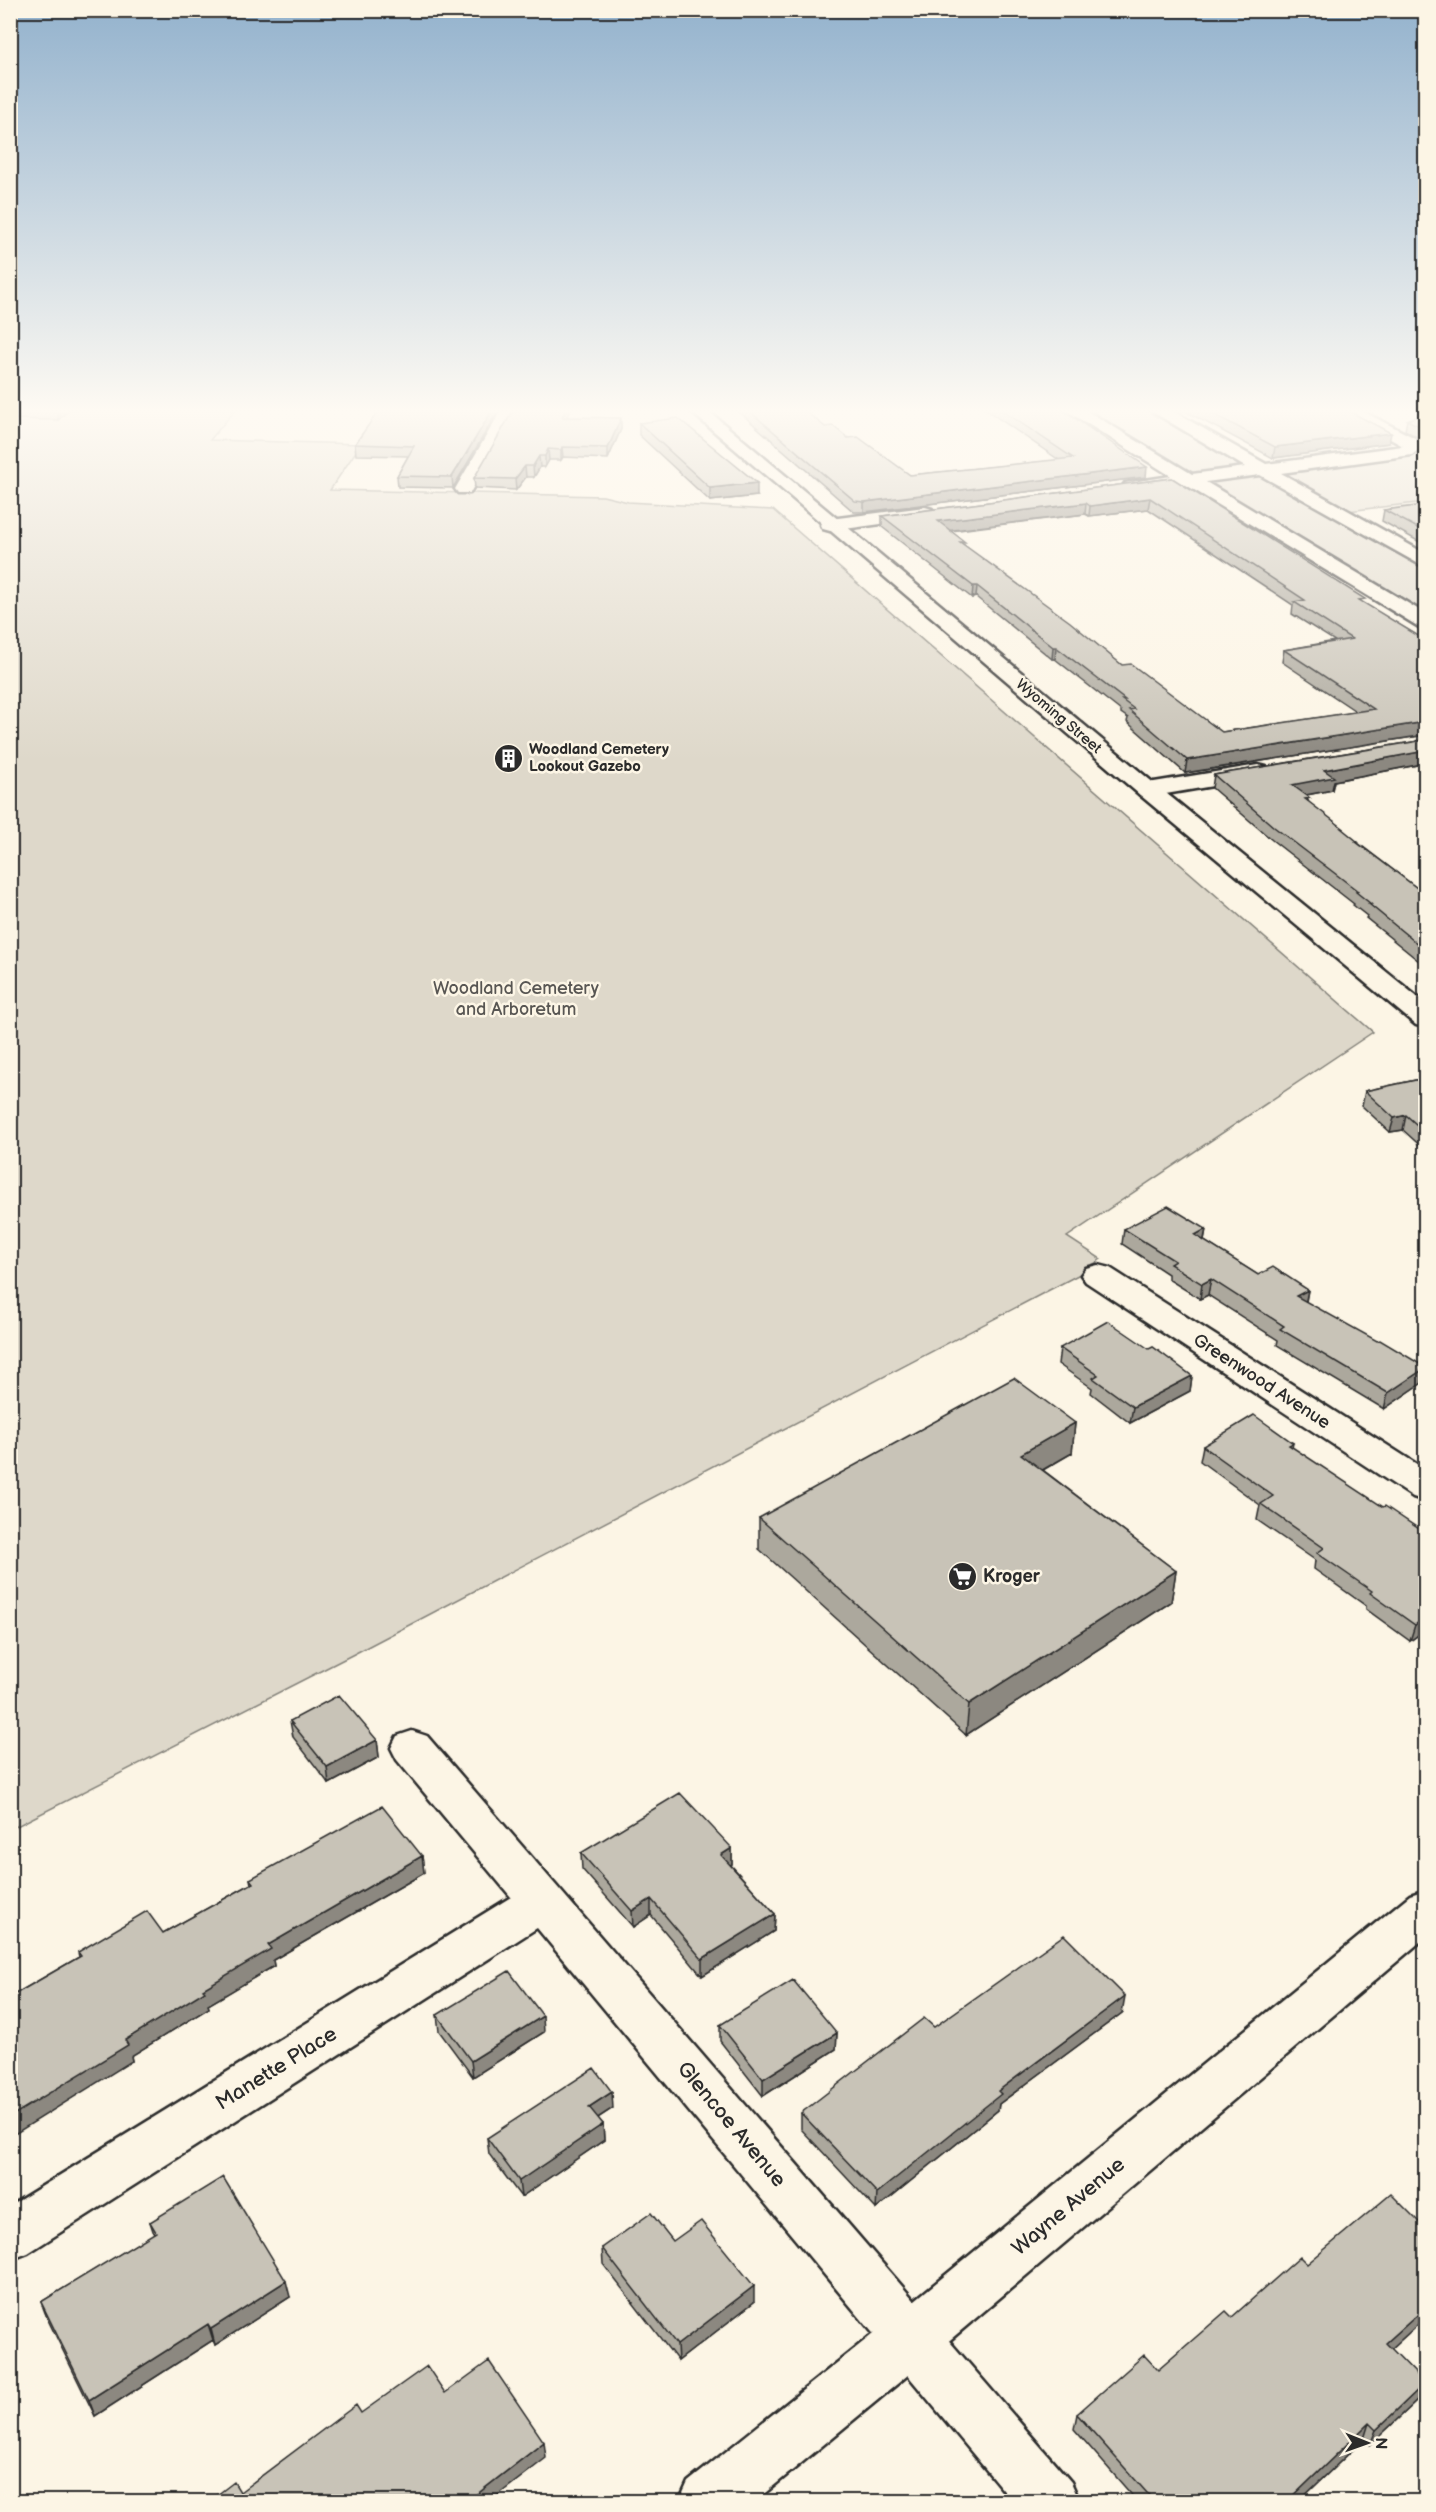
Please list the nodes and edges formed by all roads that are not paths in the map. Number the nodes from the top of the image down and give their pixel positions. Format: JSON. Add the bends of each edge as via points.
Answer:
{"nodes":[{"id":1,"x":831,"y":526,"type":"edge"},
{"id":2,"x":1265,"y":526,"type":"edge"},
{"id":3,"x":1362,"y":526,"type":"edge"},
{"id":4,"x":1425,"y":562,"type":"edge"},
{"id":5,"x":1425,"y":623,"type":"edge"},
{"id":6,"x":1276,"y":769,"type":"edge"},
{"id":7,"x":1148,"y":790,"type":"junction"},
{"id":8,"x":1425,"y":1019,"type":"edge"},
{"id":9,"x":1098,"y":1275,"type":"dead end"},
{"id":10,"x":1425,"y":1488,"type":"edge"},
{"id":11,"x":412,"y":1748,"type":"dead end"},
{"id":12,"x":542,"y":1901,"type":"junction"},
{"id":13,"x":1425,"y":1909,"type":"edge"},
{"id":14,"x":10,"y":2235,"type":"edge"},
{"id":15,"x":912,"y":2337,"type":"junction"},
{"id":16,"x":708,"y":2502,"type":"edge"},
{"id":17,"x":1051,"y":2502,"type":"edge"}],
"edges":[{"from":1,"to":7,"type":"street","name":"Wyoming Street"},
{"from":2,"to":5,"type":"street"},
{"from":3,"to":4,"type":"street"},
{"from":6,"to":7,"type":"street"},
{"from":7,"to":8,"type":"street","name":"Wyoming Street"},
{"from":9,"to":10,"type":"street","name":"Greenwood Avenue"},
{"from":11,"to":12,"type":"street","name":"Glencoe Avenue"},
{"from":12,"to":14,"type":"street","name":"Manette Place"},
{"from":12,"to":15,"type":"street","name":"Glencoe Avenue"},
{"from":13,"to":15,"type":"street","name":"Wayne Avenue"},
{"from":15,"to":16,"type":"street","name":"Wayne Avenue"},
{"from":15,"to":17,"type":"street","name":"Glencoe Avenue"}]}
